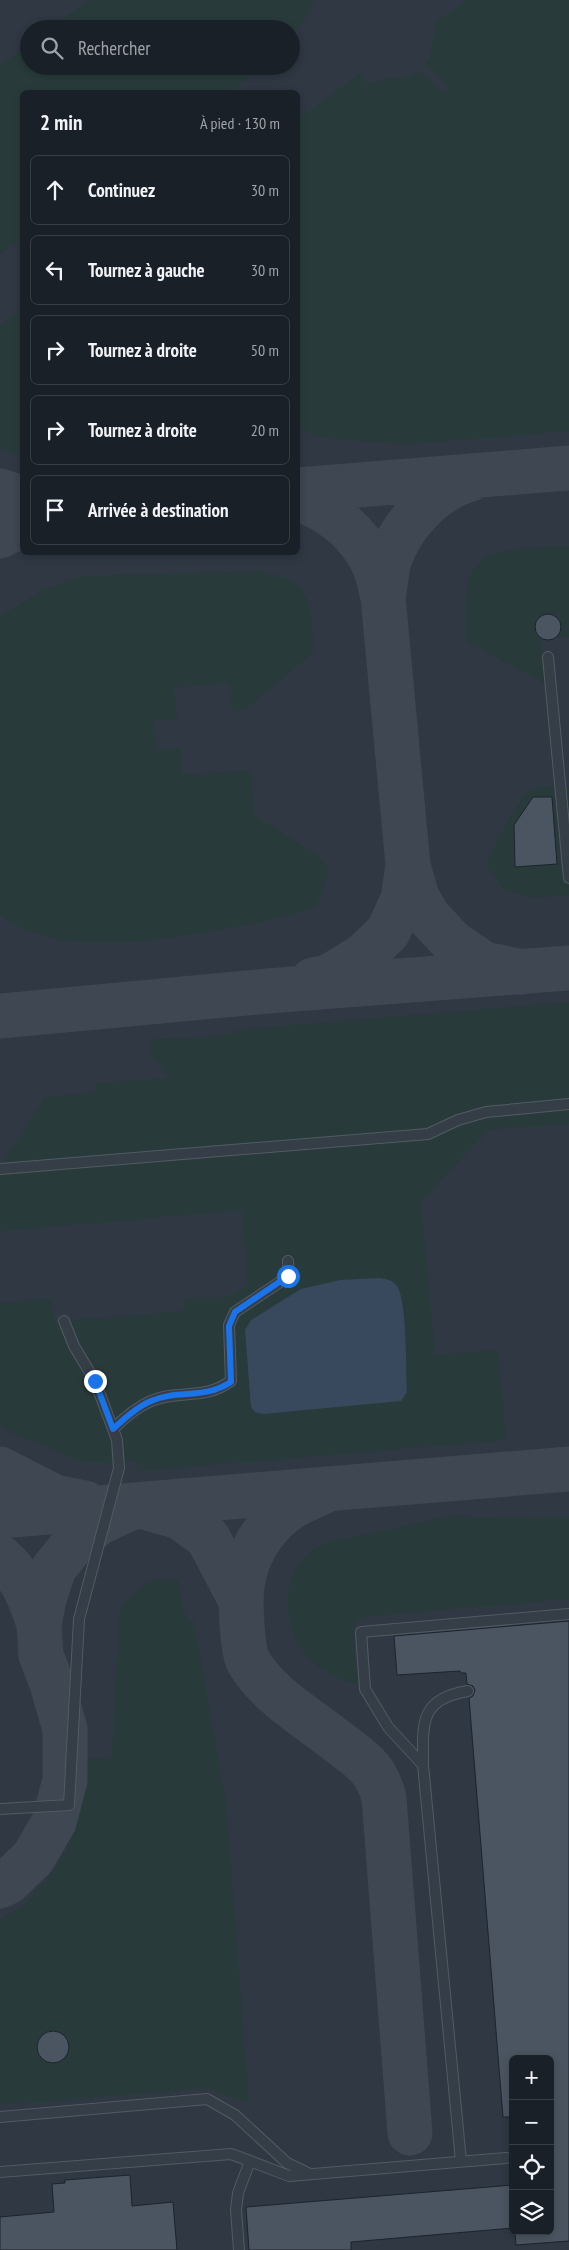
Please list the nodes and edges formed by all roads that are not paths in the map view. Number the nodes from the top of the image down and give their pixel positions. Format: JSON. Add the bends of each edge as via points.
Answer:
{"nodes":[{"id":1,"x":548,"y":657,"type":"dead end"},
{"id":2,"x":569,"y":878,"type":"edge"},
{"id":3,"x":569,"y":1104,"type":"edge"},
{"id":4,"x":0,"y":1169,"type":"edge"},
{"id":5,"x":288,"y":1261,"type":"dead end"},
{"id":6,"x":64,"y":1321,"type":"dead end"},
{"id":7,"x":113,"y":1429,"type":"junction"},
{"id":8,"x":569,"y":1614,"type":"edge"},
{"id":9,"x":468,"y":1691,"type":"dead end"},
{"id":10,"x":424,"y":1765,"type":"junction"},
{"id":11,"x":0,"y":1809,"type":"edge"},
{"id":12,"x":0,"y":2117,"type":"edge"},
{"id":13,"x":506,"y":2158,"type":"dead end"},
{"id":14,"x":250,"y":2161,"type":"junction"},
{"id":15,"x":461,"y":2161,"type":"junction"},
{"id":16,"x":0,"y":2172,"type":"edge"},
{"id":17,"x":311,"y":2174,"type":"junction"},
{"id":18,"x":239,"y":2250,"type":"edge"}],
"edges":[{"from":1,"to":2,"type":"lane"},
{"from":3,"to":4,"type":"lane","via":[[486,1112],[428,1134]]},
{"from":5,"to":7,"type":"lane","via":[[288,1276],[235,1312],[229,1326],[231,1382],[206,1393],[151,1401]]},
{"from":6,"to":7,"type":"lane","via":[[74,1346],[95,1381]]},
{"from":7,"to":11,"type":"lane","via":[[119,1468],[79,1619],[69,1805]]},
{"from":8,"to":10,"type":"lane","via":[[361,1632],[365,1689],[388,1728]]},
{"from":9,"to":10,"type":"lane","via":[[449,1694],[429,1710],[424,1728]]},
{"from":10,"to":15,"type":"lane"},
{"from":12,"to":17,"type":"lane","via":[[207,2099],[236,2114],[287,2163]]},
{"from":13,"to":15,"type":"lane"},
{"from":14,"to":16,"type":"lane","via":[[232,2154]]},
{"from":14,"to":17,"type":"lane","via":[[288,2176]]},
{"from":14,"to":18,"type":"lane","via":[[238,2193]]},
{"from":15,"to":17,"type":"lane"}]}
